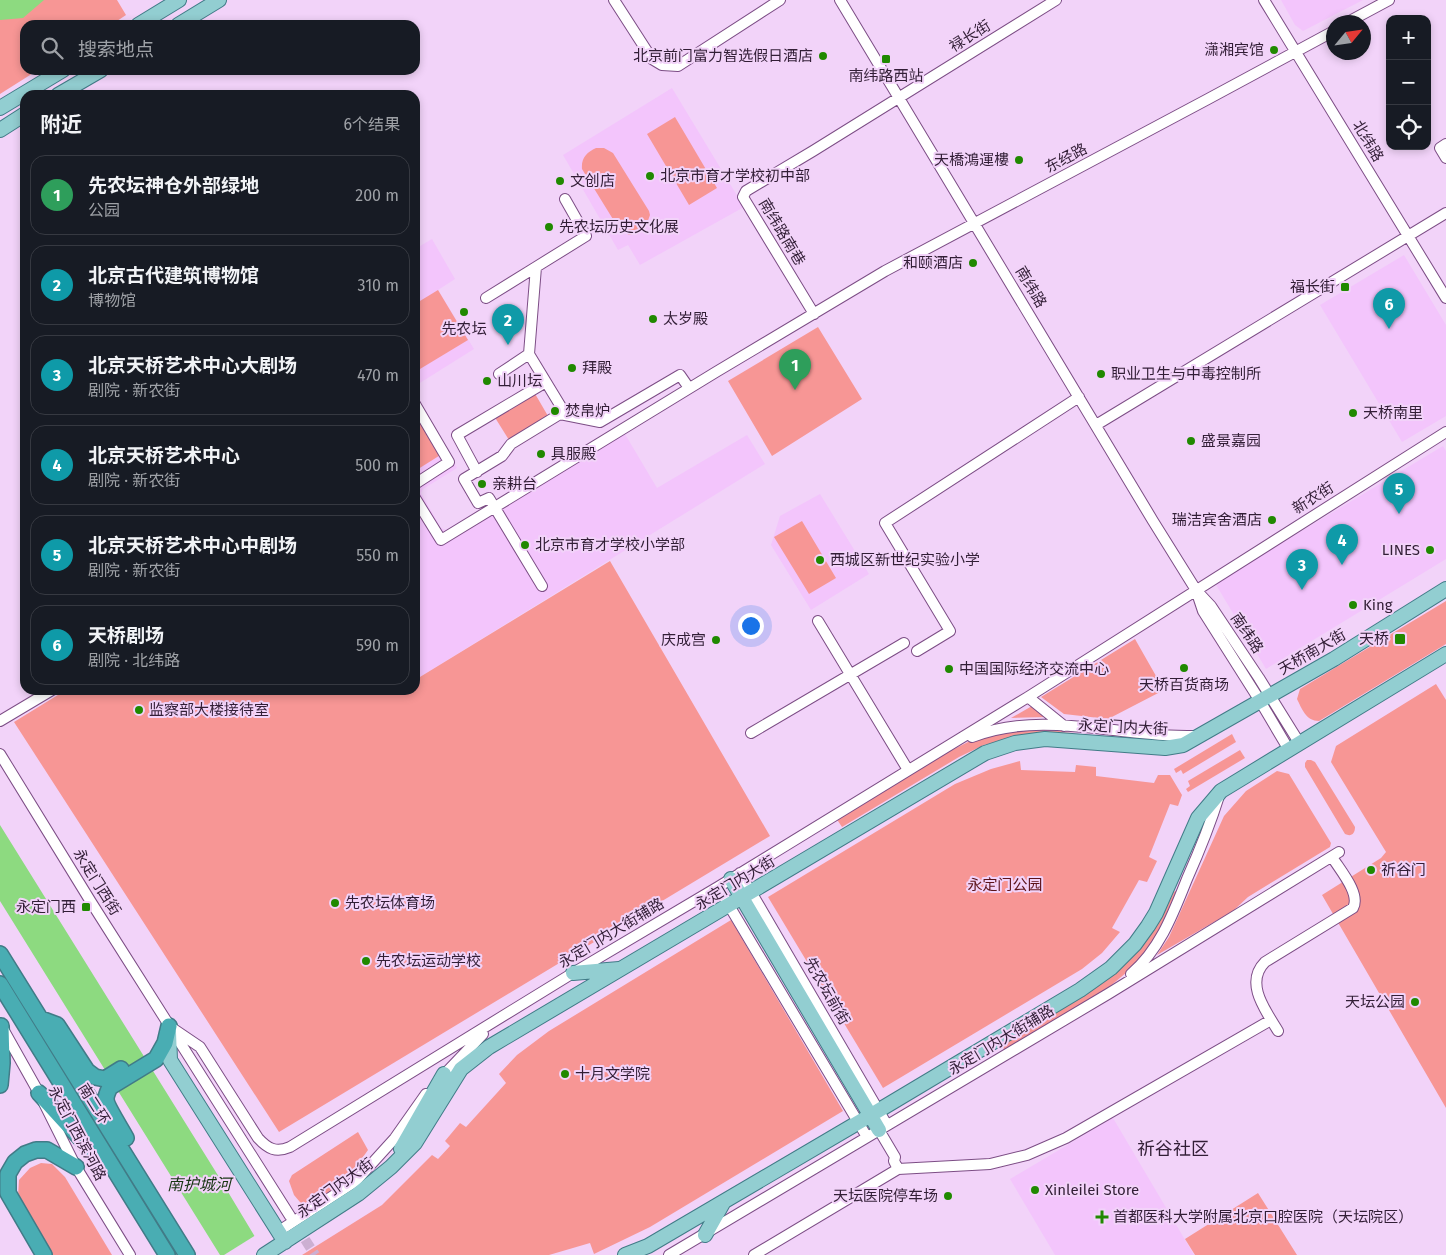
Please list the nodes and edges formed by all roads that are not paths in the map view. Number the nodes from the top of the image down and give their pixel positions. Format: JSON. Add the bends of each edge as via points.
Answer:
{"nodes":[{"id":1,"x":179,"y":0,"type":"edge"},
{"id":2,"x":220,"y":0,"type":"edge"},
{"id":3,"x":614,"y":0,"type":"edge"},
{"id":4,"x":780,"y":0,"type":"edge"},
{"id":5,"x":840,"y":0,"type":"edge"},
{"id":6,"x":1056,"y":0,"type":"edge"},
{"id":7,"x":1264,"y":0,"type":"edge"},
{"id":8,"x":1389,"y":0,"type":"edge"},
{"id":9,"x":1361,"y":15,"type":"edge"},
{"id":10,"x":146,"y":20,"type":"edge"},
{"id":11,"x":186,"y":20,"type":"edge"},
{"id":12,"x":1326,"y":34,"type":"edge"},
{"id":13,"x":1296,"y":51,"type":"junction"},
{"id":14,"x":56,"y":75,"type":"edge"},
{"id":15,"x":92,"y":75,"type":"edge"},
{"id":16,"x":37,"y":90,"type":"edge"},
{"id":17,"x":67,"y":90,"type":"edge"},
{"id":18,"x":900,"y":98,"type":"junction"},
{"id":19,"x":20,"y":99,"type":"edge"},
{"id":20,"x":0,"y":108,"type":"edge"},
{"id":21,"x":20,"y":117,"type":"edge"},
{"id":22,"x":0,"y":130,"type":"edge"},
{"id":23,"x":1446,"y":144,"type":"edge"},
{"id":24,"x":1446,"y":158,"type":"edge"},
{"id":25,"x":565,"y":199,"type":"dead end"},
{"id":26,"x":1446,"y":212,"type":"edge"},
{"id":27,"x":974,"y":222,"type":"junction"},
{"id":28,"x":1408,"y":236,"type":"junction"},
{"id":29,"x":536,"y":267,"type":"junction"},
{"id":30,"x":486,"y":298,"type":"dead end"},
{"id":31,"x":1446,"y":298,"type":"edge"},
{"id":32,"x":814,"y":314,"type":"junction"},
{"id":33,"x":529,"y":354,"type":"junction"},
{"id":34,"x":499,"y":374,"type":"dead end"},
{"id":35,"x":546,"y":382,"type":"junction"},
{"id":36,"x":689,"y":388,"type":"junction"},
{"id":37,"x":1079,"y":397,"type":"junction"},
{"id":38,"x":420,"y":413,"type":"edge"},
{"id":39,"x":566,"y":415,"type":"junction"},
{"id":40,"x":1096,"y":425,"type":"junction"},
{"id":41,"x":1446,"y":432,"type":"edge"},
{"id":42,"x":477,"y":472,"type":"junction"},
{"id":43,"x":420,"y":481,"type":"edge"},
{"id":44,"x":420,"y":506,"type":"edge"},
{"id":45,"x":494,"y":508,"type":"junction"},
{"id":46,"x":542,"y":586,"type":"dead end"},
{"id":47,"x":1446,"y":589,"type":"edge"},
{"id":48,"x":1196,"y":590,"type":"junction"},
{"id":49,"x":818,"y":621,"type":"dead end"},
{"id":50,"x":904,"y":643,"type":"dead end"},
{"id":51,"x":918,"y":651,"type":"dead end"},
{"id":52,"x":1446,"y":654,"type":"edge"},
{"id":53,"x":850,"y":675,"type":"junction"},
{"id":54,"x":44,"y":695,"type":"edge"},
{"id":55,"x":1028,"y":697,"type":"junction"},
{"id":56,"x":1265,"y":698,"type":"junction"},
{"id":57,"x":0,"y":721,"type":"edge"},
{"id":58,"x":1064,"y":726,"type":"junction"},
{"id":59,"x":752,"y":733,"type":"dead end"},
{"id":60,"x":1139,"y":739,"type":"junction"},
{"id":61,"x":950,"y":745,"type":"junction"},
{"id":62,"x":1294,"y":747,"type":"junction"},
{"id":63,"x":0,"y":754,"type":"edge"},
{"id":64,"x":908,"y":770,"type":"junction"},
{"id":65,"x":1221,"y":791,"type":"junction"},
{"id":66,"x":728,"y":881,"type":"junction"},
{"id":67,"x":739,"y":899,"type":"junction"},
{"id":68,"x":0,"y":954,"type":"edge"},
{"id":69,"x":622,"y":969,"type":"junction"},
{"id":70,"x":573,"y":973,"type":"junction"},
{"id":71,"x":0,"y":984,"type":"edge"},
{"id":72,"x":1108,"y":994,"type":"junction"},
{"id":73,"x":41,"y":1019,"type":"junction"},
{"id":74,"x":1271,"y":1020,"type":"junction"},
{"id":75,"x":493,"y":1023,"type":"junction"},
{"id":76,"x":1,"y":1025,"type":"edge"},
{"id":77,"x":169,"y":1026,"type":"junction"},
{"id":78,"x":1278,"y":1031,"type":"dead end"},
{"id":79,"x":159,"y":1057,"type":"junction"},
{"id":80,"x":444,"y":1074,"type":"junction"},
{"id":81,"x":107,"y":1083,"type":"junction"},
{"id":82,"x":0,"y":1085,"type":"edge"},
{"id":83,"x":39,"y":1094,"type":"junction"},
{"id":84,"x":868,"y":1117,"type":"junction"},
{"id":85,"x":877,"y":1131,"type":"junction"},
{"id":86,"x":896,"y":1165,"type":"junction"},
{"id":87,"x":76,"y":1166,"type":"junction"},
{"id":88,"x":391,"y":1167,"type":"junction"},
{"id":89,"x":141,"y":1181,"type":"junction"},
{"id":90,"x":126,"y":1188,"type":"junction"},
{"id":91,"x":0,"y":1192,"type":"edge"},
{"id":92,"x":723,"y":1203,"type":"junction"},
{"id":93,"x":280,"y":1235,"type":"edge"},
{"id":94,"x":705,"y":1235,"type":"junction"},
{"id":95,"x":670,"y":1254,"type":"edge"},
{"id":96,"x":41,"y":1255,"type":"edge"},
{"id":97,"x":44,"y":1255,"type":"edge"},
{"id":98,"x":130,"y":1255,"type":"edge"},
{"id":99,"x":167,"y":1255,"type":"edge"},
{"id":100,"x":187,"y":1255,"type":"edge"},
{"id":101,"x":625,"y":1255,"type":"edge"},
{"id":102,"x":754,"y":1255,"type":"edge"}],
"edges":[{"from":1,"to":10,"type":"main road"},
{"from":2,"to":11,"type":"main road"},
{"from":3,"to":4,"type":"street","via":[[652,59],[662,65],[678,66]]},
{"from":5,"to":18,"type":"street","name":"南纬路"},
{"from":6,"to":18,"type":"street","name":"禄长街"},
{"from":7,"to":13,"type":"street","name":"北纬路"},
{"from":8,"to":9,"type":"street"},
{"from":12,"to":13,"type":"street","name":"东经路"},
{"from":13,"to":27,"type":"street","name":"东经路"},
{"from":13,"to":28,"type":"street","name":"北纬路"},
{"from":14,"to":16,"type":"main road"},
{"from":15,"to":17,"type":"main road"},
{"from":18,"to":27,"type":"street","name":"南纬路"},
{"from":18,"to":32,"type":"street","name":"南纬路南巷","via":[[746,191],[743,197]]},
{"from":19,"to":20,"type":"main road"},
{"from":21,"to":22,"type":"main road"},
{"from":23,"to":24,"type":"street","via":[[1440,148]]},
{"from":25,"to":29,"type":"street","via":[[586,236]]},
{"from":26,"to":28,"type":"street"},
{"from":27,"to":32,"type":"street","name":"东经路"},
{"from":27,"to":37,"type":"street","name":"南纬路"},
{"from":28,"to":31,"type":"street","name":"北纬路"},
{"from":28,"to":40,"type":"street"},
{"from":29,"to":30,"type":"street"},
{"from":29,"to":33,"type":"street"},
{"from":32,"to":36,"type":"street","name":"东经路"},
{"from":33,"to":34,"type":"street"},
{"from":33,"to":35,"type":"street"},
{"from":35,"to":39,"type":"street"},
{"from":35,"to":42,"type":"street","via":[[457,435]]},
{"from":36,"to":39,"type":"street","via":[[680,375],[600,422]]},
{"from":36,"to":45,"type":"street","name":"东经路"},
{"from":37,"to":40,"type":"street","name":"南纬路"},
{"from":37,"to":51,"type":"street","via":[[885,524],[950,630]]},
{"from":38,"to":43,"type":"street","via":[[449,462]]},
{"from":39,"to":42,"type":"street","via":[[560,414],[511,444],[502,456]]},
{"from":40,"to":48,"type":"street","name":"南纬路"},
{"from":41,"to":48,"type":"street","name":"新农街"},
{"from":42,"to":45,"type":"street","via":[[464,480],[478,503],[488,498]]},
{"from":44,"to":45,"type":"street","name":"东经路","via":[[441,540]]},
{"from":45,"to":46,"type":"street"},
{"from":47,"to":56,"type":"main road","name":"天桥南大街"},
{"from":48,"to":55,"type":"street"},
{"from":48,"to":56,"type":"street","name":"南纬路","via":[[1211,606]]},
{"from":49,"to":53,"type":"street"},
{"from":50,"to":53,"type":"street"},
{"from":52,"to":62,"type":"main road"},
{"from":53,"to":59,"type":"street"},
{"from":53,"to":64,"type":"street"},
{"from":54,"to":57,"type":"street"},
{"from":55,"to":58,"type":"street"},
{"from":55,"to":61,"type":"street"},
{"from":56,"to":60,"type":"main road","name":"永定门内大街","via":[[1183,745],[1165,748]]},
{"from":56,"to":62,"type":"street","name":"南纬路"},
{"from":58,"to":60,"type":"street","via":[[1105,729]]},
{"from":58,"to":61,"type":"street","via":[[1007,727]]},
{"from":60,"to":67,"type":"main road","name":"永定门内大街","via":[[1104,743],[1046,739],[1015,743],[985,753]]},
{"from":61,"to":64,"type":"street","name":"永定门内大街辅路"},
{"from":62,"to":65,"type":"main road"},
{"from":63,"to":77,"type":"street","name":"永定门西街"},
{"from":64,"to":66,"type":"street","name":"永定门内大街辅路"},
{"from":65,"to":72,"type":"street","via":[[1203,843],[1160,942],[1142,966]]},
{"from":65,"to":84,"type":"main road","via":[[1198,818],[1152,920],[1112,968]]},
{"from":66,"to":67,"type":"main road","name":"先农坛前街"},
{"from":66,"to":70,"type":"street","name":"永定门内大街辅路"},
{"from":67,"to":69,"type":"main road","name":"永定门内大街"},
{"from":67,"to":84,"type":"main road","name":"先农坛前街"},
{"from":68,"to":73,"type":"highway","name":"南二环"},
{"from":69,"to":70,"type":"main road"},
{"from":69,"to":88,"type":"main road","name":"永定门内大街","via":[[489,1047],[461,1069],[415,1143]]},
{"from":70,"to":75,"type":"street","name":"永定门内大街辅路"},
{"from":71,"to":90,"type":"highway","name":"南二环"},
{"from":72,"to":74,"type":"street","name":"永定门内大街辅路","via":[[1336,855],[1356,898],[1354,905],[1350,911],[1262,966],[1257,973],[1256,986]]},
{"from":72,"to":85,"type":"street","name":"永定门内大街辅路"},
{"from":73,"to":81,"type":"highway","via":[[57,1025],[87,1071]]},
{"from":73,"to":89,"type":"highway","name":"南二环"},
{"from":74,"to":78,"type":"street"},
{"from":74,"to":86,"type":"street","via":[[1066,1138],[1027,1155],[990,1164]]},
{"from":75,"to":77,"type":"street","via":[[290,1147],[277,1150],[269,1148],[258,1138],[200,1046]]},
{"from":75,"to":80,"type":"street"},
{"from":76,"to":82,"type":"highway"},
{"from":76,"to":83,"type":"street","name":"永定门西滨河路"},
{"from":77,"to":79,"type":"highway"},
{"from":77,"to":93,"type":"street","name":"永定门西街"},
{"from":79,"to":81,"type":"highway"},
{"from":79,"to":93,"type":"main road"},
{"from":80,"to":88,"type":"main road"},
{"from":80,"to":93,"type":"street","via":[[395,1138],[356,1181]]},
{"from":81,"to":89,"type":"highway","via":[[107,1104],[136,1157]]},
{"from":83,"to":87,"type":"street","name":"永定门西滨河路"},
{"from":83,"to":90,"type":"highway"},
{"from":84,"to":85,"type":"main road","name":"先农坛前街"},
{"from":84,"to":92,"type":"main road"},
{"from":85,"to":86,"type":"street","via":[[895,1157]]},
{"from":85,"to":94,"type":"street","name":"永定门内大街辅路"},
{"from":86,"to":102,"type":"street"},
{"from":87,"to":97,"type":"highway","via":[[47,1150],[36,1150],[15,1162],[8,1174],[8,1193]]},
{"from":87,"to":98,"type":"street","name":"永定门西滨河路"},
{"from":88,"to":93,"type":"main road","name":"永定门内大街","via":[[358,1194]]},
{"from":89,"to":100,"type":"highway","name":"南二环"},
{"from":90,"to":99,"type":"highway","name":"南二环"},
{"from":91,"to":96,"type":"highway"},
{"from":92,"to":94,"type":"main road"},
{"from":92,"to":101,"type":"main road","via":[[648,1246]]},
{"from":94,"to":95,"type":"street","name":"永定门内大街辅路"}]}
